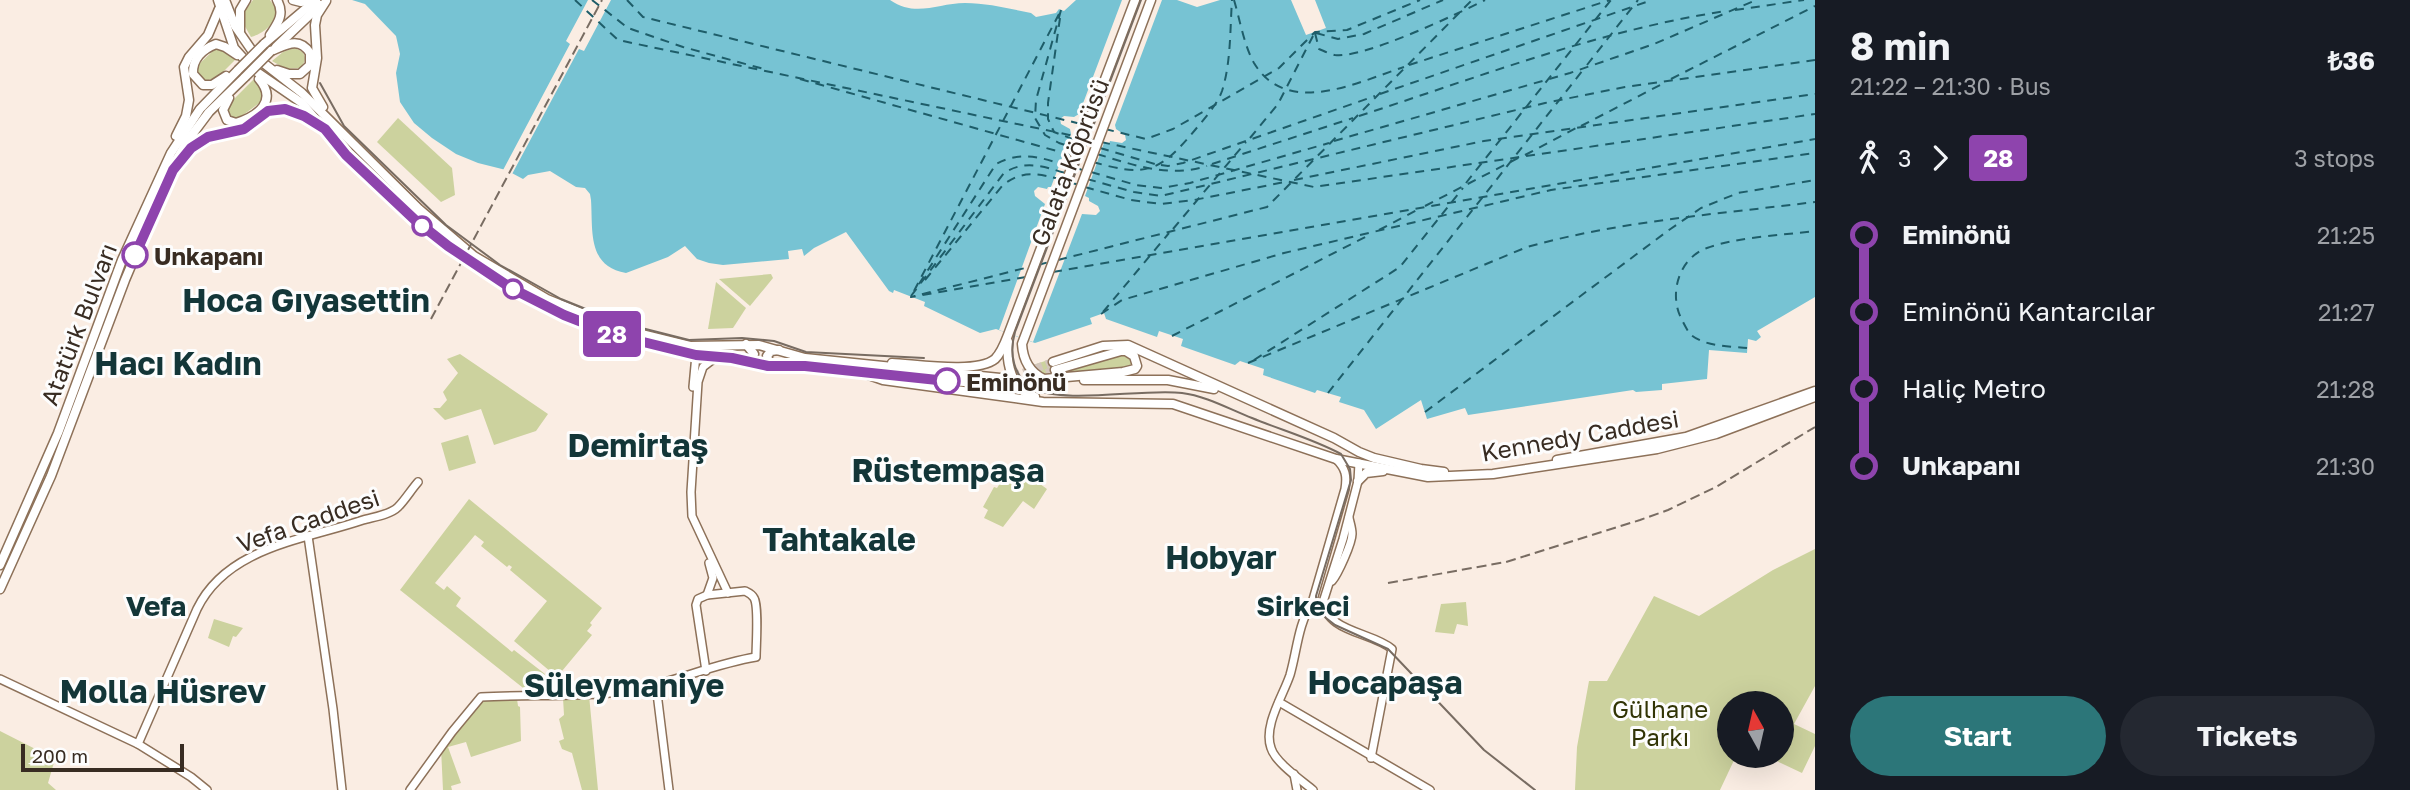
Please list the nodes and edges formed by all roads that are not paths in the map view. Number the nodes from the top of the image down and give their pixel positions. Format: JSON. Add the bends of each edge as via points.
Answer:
{"nodes":[{"id":1,"x":246,"y":0,"type":"edge"},
{"id":2,"x":277,"y":0,"type":"edge"},
{"id":3,"x":293,"y":0,"type":"edge"},
{"id":4,"x":314,"y":0,"type":"edge"},
{"id":5,"x":1135,"y":0,"type":"edge"},
{"id":6,"x":1151,"y":0,"type":"edge"},
{"id":7,"x":327,"y":1,"type":"edge"},
{"id":8,"x":221,"y":2,"type":"edge"},
{"id":9,"x":240,"y":34,"type":"junction"},
{"id":10,"x":268,"y":48,"type":"junction"},
{"id":11,"x":239,"y":56,"type":"junction"},
{"id":12,"x":267,"y":67,"type":"junction"},
{"id":13,"x":254,"y":71,"type":"junction"},
{"id":14,"x":241,"y":73,"type":"junction"},
{"id":15,"x":336,"y":126,"type":"junction"},
{"id":16,"x":325,"y":129,"type":"junction"},
{"id":17,"x":175,"y":146,"type":"junction"},
{"id":18,"x":173,"y":170,"type":"junction"},
{"id":19,"x":1008,"y":335,"type":"junction"},
{"id":20,"x":661,"y":344,"type":"junction"},
{"id":21,"x":746,"y":344,"type":"junction"},
{"id":22,"x":714,"y":346,"type":"junction"},
{"id":23,"x":779,"y":349,"type":"junction"},
{"id":24,"x":696,"y":355,"type":"junction"},
{"id":25,"x":716,"y":357,"type":"junction"},
{"id":26,"x":743,"y":361,"type":"junction"},
{"id":27,"x":850,"y":362,"type":"junction"},
{"id":28,"x":782,"y":365,"type":"junction"},
{"id":29,"x":866,"y":374,"type":"junction"},
{"id":30,"x":1066,"y":379,"type":"junction"},
{"id":31,"x":1815,"y":391,"type":"edge"},
{"id":32,"x":1237,"y":395,"type":"junction"},
{"id":33,"x":1815,"y":397,"type":"edge"},
{"id":34,"x":1054,"y":402,"type":"junction"},
{"id":35,"x":1349,"y":446,"type":"junction"},
{"id":36,"x":1336,"y":459,"type":"junction"},
{"id":37,"x":1359,"y":463,"type":"junction"},
{"id":38,"x":1391,"y":470,"type":"junction"},
{"id":39,"x":1473,"y":475,"type":"junction"},
{"id":40,"x":1358,"y":481,"type":"junction"},
{"id":41,"x":418,"y":482,"type":"dead end"},
{"id":42,"x":308,"y":536,"type":"junction"},
{"id":43,"x":0,"y":565,"type":"edge"},
{"id":44,"x":0,"y":589,"type":"edge"},
{"id":45,"x":727,"y":590,"type":"junction"},
{"id":46,"x":709,"y":592,"type":"junction"},
{"id":47,"x":1324,"y":599,"type":"junction"},
{"id":48,"x":1312,"y":603,"type":"junction"},
{"id":49,"x":706,"y":671,"type":"junction"},
{"id":50,"x":0,"y":678,"type":"edge"},
{"id":51,"x":656,"y":685,"type":"junction"},
{"id":52,"x":1279,"y":702,"type":"junction"},
{"id":53,"x":138,"y":744,"type":"junction"},
{"id":54,"x":1371,"y":758,"type":"junction"},
{"id":55,"x":1294,"y":773,"type":"junction"},
{"id":56,"x":196,"y":781,"type":"junction"},
{"id":57,"x":192,"y":790,"type":"edge"},
{"id":58,"x":207,"y":790,"type":"edge"},
{"id":59,"x":342,"y":790,"type":"edge"},
{"id":60,"x":410,"y":790,"type":"edge"},
{"id":61,"x":669,"y":790,"type":"edge"},
{"id":62,"x":1297,"y":790,"type":"edge"},
{"id":63,"x":1313,"y":790,"type":"edge"},
{"id":64,"x":1430,"y":790,"type":"edge"}],
"edges":[{"from":1,"to":9,"type":"main road","via":[[240,10]]},
{"from":2,"to":10,"type":"main road","via":[[280,19]]},
{"from":3,"to":4,"type":"main road"},
{"from":4,"to":10,"type":"main road"},
{"from":5,"to":19,"type":"main road","name":"Galata Köprüsü"},
{"from":6,"to":30,"type":"main road","name":"Galata Köprüsü","via":[[1023,339],[1023,356],[1032,371],[1044,379]]},
{"from":7,"to":10,"type":"main road","name":"Atatürk Bulvarı"},
{"from":7,"to":15,"type":"main road","via":[[315,25],[317,58],[312,88]]},
{"from":8,"to":9,"type":"main road"},
{"from":8,"to":11,"type":"main road","via":[[227,32]]},
{"from":8,"to":17,"type":"main road","via":[[208,35],[184,67],[189,100]]},
{"from":9,"to":12,"type":"main road"},
{"from":10,"to":12,"type":"main road","via":[[299,43],[307,48],[311,62],[297,75]]},
{"from":10,"to":14,"type":"main road","name":"Atatürk Bulvarı","bridge":true},
{"from":11,"to":13,"type":"main road"},
{"from":11,"to":14,"type":"main road","via":[[212,45],[198,56],[192,70],[199,83],[208,86]]},
{"from":12,"to":15,"type":"main road"},
{"from":13,"to":14,"type":"main road","via":[[268,90],[267,100],[248,118],[231,123],[223,113],[224,104]]},
{"from":13,"to":16,"type":"main road","via":[[302,103]]},
{"from":14,"to":17,"type":"main road","name":"Atatürk Bulvarı","via":[[200,109]]},
{"from":14,"to":18,"type":"main road","name":"Atatürk Bulvarı","via":[[188,140]]},
{"from":15,"to":20,"type":"main road","via":[[445,233],[495,270],[564,308]]},
{"from":16,"to":18,"type":"main road","via":[[293,111],[268,111],[244,129],[201,140]]},
{"from":16,"to":20,"type":"main road","via":[[415,220],[487,273],[564,315],[615,335]]},
{"from":17,"to":43,"type":"main road","name":"Atatürk Bulvarı","via":[[122,260],[58,433]]},
{"from":18,"to":44,"type":"main road","name":"Atatürk Bulvarı","via":[[125,279],[51,476]]},
{"from":19,"to":27,"type":"main road","via":[[997,356],[971,368]]},
{"from":19,"to":34,"type":"main road","via":[[1007,362],[1014,379],[1028,395]]},
{"from":20,"to":22,"type":"main road"},
{"from":20,"to":24,"type":"main road"},
{"from":21,"to":22,"type":"main road"},
{"from":21,"to":23,"type":"main road"},
{"from":21,"to":26,"type":"main road","via":[[754,354]]},
{"from":22,"to":24,"type":"main road"},
{"from":23,"to":27,"type":"main road","via":[[805,358]]},
{"from":23,"to":28,"type":"main road","via":[[766,358]]},
{"from":24,"to":25,"type":"main road"},
{"from":24,"to":46,"type":"street","via":[[688,510],[712,571]]},
{"from":25,"to":26,"type":"main road"},
{"from":25,"to":45,"type":"street","via":[[704,367],[698,383],[691,501],[694,523]]},
{"from":26,"to":28,"type":"main road"},
{"from":27,"to":29,"type":"main road","via":[[1000,382]]},
{"from":28,"to":29,"type":"main road"},
{"from":29,"to":34,"type":"main road","name":"Kennedy Caddesi"},
{"from":30,"to":32,"type":"main road","via":[[1168,380]]},
{"from":30,"to":32,"type":"main road","via":[[1130,371],[1137,366],[1136,359],[1126,351],[1054,366],[1103,346],[1128,345]]},
{"from":31,"to":39,"type":"main road","name":"Kennedy Caddesi","via":[[1686,437]]},
{"from":32,"to":35,"type":"main road","name":"Kennedy Caddesi"},
{"from":33,"to":39,"type":"main road","name":"Kennedy Caddesi","via":[[1676,445]]},
{"from":34,"to":36,"type":"main road","name":"Kennedy Caddesi","via":[[1173,404]]},
{"from":35,"to":37,"type":"main road"},
{"from":35,"to":39,"type":"main road","name":"Kennedy Caddesi","via":[[1368,456],[1421,469]]},
{"from":36,"to":37,"type":"main road","name":"Kennedy Caddesi"},
{"from":36,"to":48,"type":"street","via":[[1347,479]]},
{"from":37,"to":38,"type":"main road","name":"Kennedy Caddesi"},
{"from":37,"to":40,"type":"street"},
{"from":38,"to":39,"type":"main road","name":"Kennedy Caddesi","via":[[1428,477]]},
{"from":38,"to":40,"type":"main road","via":[[1366,473]]},
{"from":40,"to":47,"type":"street"},
{"from":41,"to":42,"type":"street","name":"Vefa Caddesi","via":[[394,510]]},
{"from":42,"to":53,"type":"street","name":"Vefa Caddesi","via":[[247,558],[204,595]]},
{"from":42,"to":59,"type":"street"},
{"from":45,"to":46,"type":"street"},
{"from":45,"to":49,"type":"street","via":[[745,591],[755,598],[757,657]]},
{"from":46,"to":49,"type":"street","via":[[696,605]]},
{"from":47,"to":48,"type":"street"},
{"from":47,"to":54,"type":"street","via":[[1329,617],[1392,649]]},
{"from":48,"to":52,"type":"street"},
{"from":49,"to":51,"type":"street"},
{"from":50,"to":53,"type":"street"},
{"from":51,"to":60,"type":"street","via":[[625,691],[479,698]]},
{"from":51,"to":61,"type":"street"},
{"from":52,"to":54,"type":"street"},
{"from":52,"to":55,"type":"street","via":[[1270,745],[1273,754]]},
{"from":53,"to":56,"type":"street"},
{"from":54,"to":64,"type":"street"},
{"from":55,"to":62,"type":"street"},
{"from":55,"to":63,"type":"street"},
{"from":56,"to":57,"type":"street"},
{"from":56,"to":58,"type":"street"}]}
